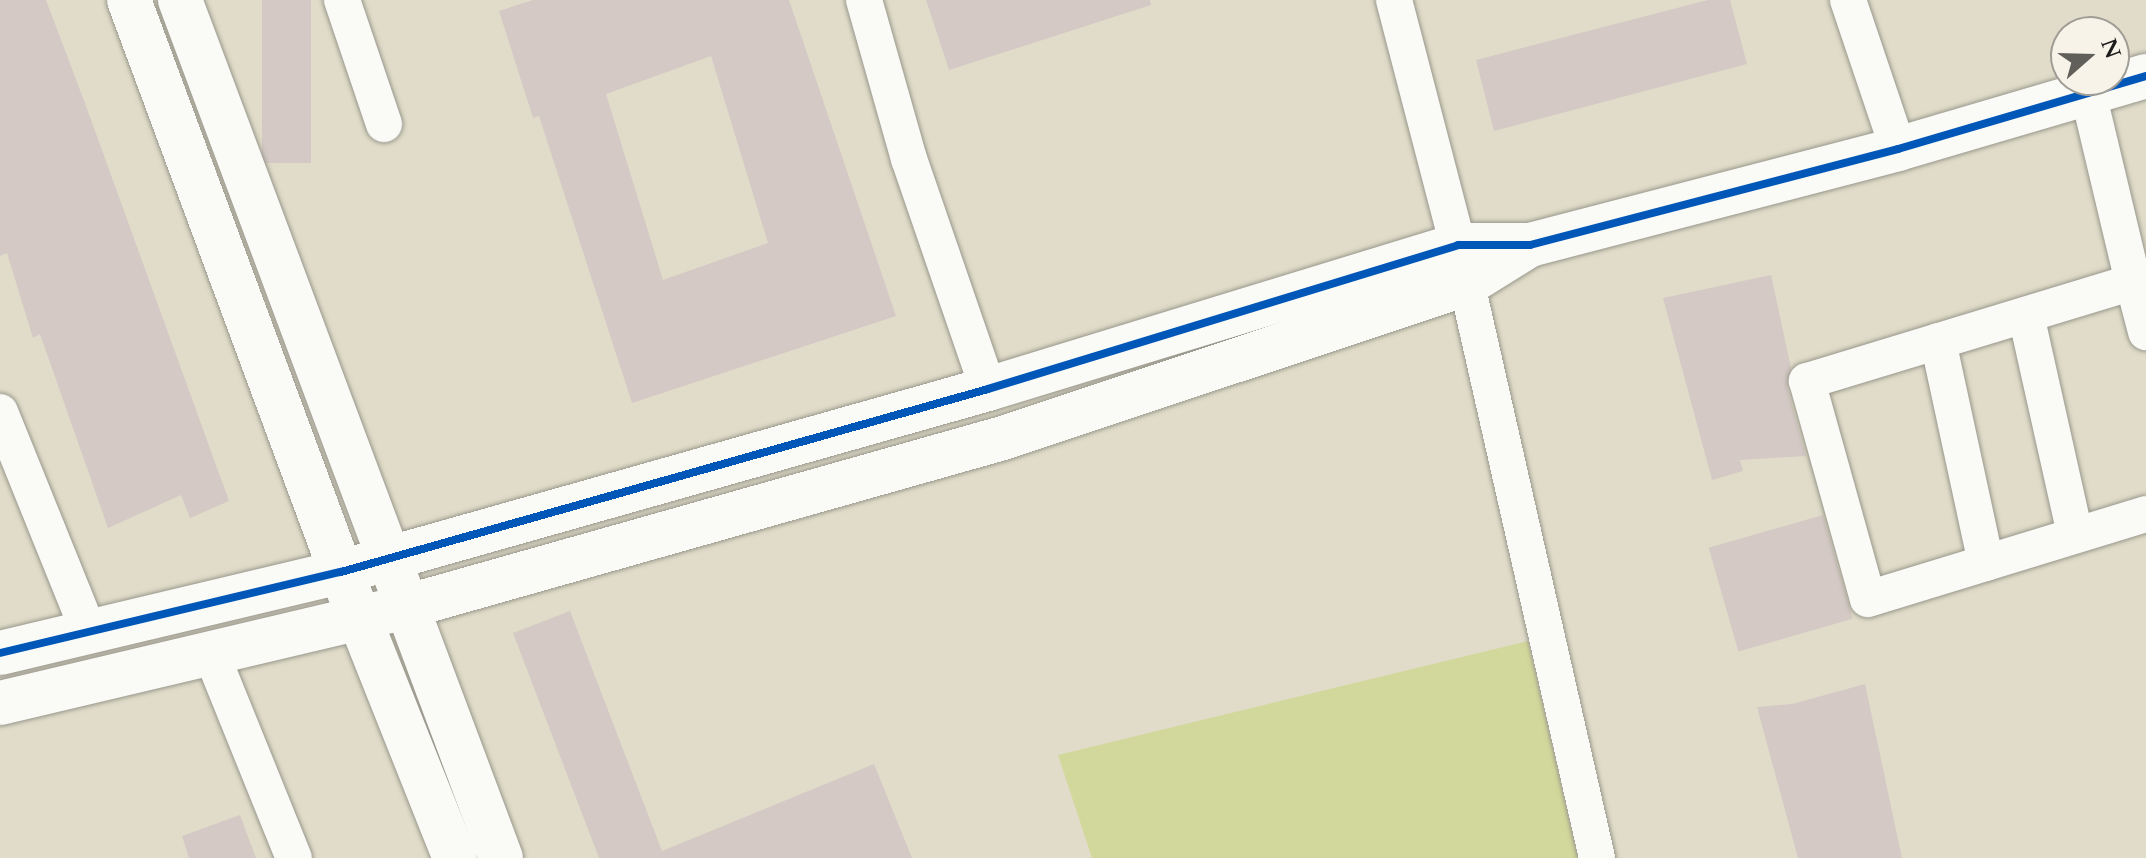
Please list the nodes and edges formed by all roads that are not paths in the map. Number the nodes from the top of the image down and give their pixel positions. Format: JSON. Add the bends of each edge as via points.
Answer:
{"nodes":[{"id":1,"x":129,"y":0,"type":"edge"},
{"id":2,"x":180,"y":0,"type":"edge"},
{"id":3,"x":342,"y":0,"type":"edge"},
{"id":4,"x":864,"y":0,"type":"edge"},
{"id":5,"x":1394,"y":0,"type":"edge"},
{"id":6,"x":1848,"y":0,"type":"edge"},
{"id":7,"x":2078,"y":96,"type":"edge"},
{"id":8,"x":2089,"y":96,"type":"edge"},
{"id":9,"x":384,"y":124,"type":"dead end"},
{"id":10,"x":1898,"y":149,"type":"junction"},
{"id":11,"x":1462,"y":265,"type":"junction"},
{"id":12,"x":2133,"y":282,"type":"junction"},
{"id":13,"x":2026,"y":315,"type":"junction"},
{"id":14,"x":2146,"y":332,"type":"edge"},
{"id":15,"x":1938,"y":341,"type":"junction"},
{"id":16,"x":988,"y":389,"type":"junction"},
{"id":17,"x":0,"y":412,"type":"edge"},
{"id":18,"x":2146,"y":514,"type":"edge"},
{"id":19,"x":2075,"y":535,"type":"junction"},
{"id":20,"x":387,"y":559,"type":"junction"},
{"id":21,"x":1986,"y":563,"type":"junction"},
{"id":22,"x":341,"y":572,"type":"junction"},
{"id":23,"x":405,"y":607,"type":"junction"},
{"id":24,"x":359,"y":618,"type":"junction"},
{"id":25,"x":89,"y":632,"type":"junction"},
{"id":26,"x":0,"y":653,"type":"edge"},
{"id":27,"x":211,"y":653,"type":"junction"},
{"id":28,"x":0,"y":703,"type":"edge"},
{"id":29,"x":294,"y":858,"type":"edge"},
{"id":30,"x":455,"y":858,"type":"edge"},
{"id":31,"x":501,"y":858,"type":"edge"},
{"id":32,"x":1597,"y":858,"type":"edge"}],
"edges":[{"from":1,"to":22,"type":"street"},
{"from":2,"to":20,"type":"street"},
{"from":3,"to":9,"type":"street"},
{"from":4,"to":16,"type":"street","via":[[909,159]]},
{"from":5,"to":11,"type":"street"},
{"from":6,"to":10,"type":"street"},
{"from":7,"to":10,"type":"street"},
{"from":8,"to":12,"type":"street"},
{"from":10,"to":11,"type":"street"},
{"from":11,"to":16,"type":"street"},
{"from":11,"to":23,"type":"street","via":[[1003,438]]},
{"from":11,"to":32,"type":"street"},
{"from":12,"to":13,"type":"street"},
{"from":12,"to":14,"type":"street"},
{"from":13,"to":15,"type":"street"},
{"from":13,"to":19,"type":"street"},
{"from":15,"to":21,"type":"street"},
{"from":15,"to":21,"type":"street","via":[[1807,381],[1868,599]]},
{"from":16,"to":20,"type":"street"},
{"from":17,"to":25,"type":"street"},
{"from":18,"to":19,"type":"street"},
{"from":19,"to":21,"type":"street"},
{"from":20,"to":22,"type":"street"},
{"from":20,"to":23,"type":"street"},
{"from":22,"to":24,"type":"street"},
{"from":22,"to":25,"type":"street"},
{"from":23,"to":24,"type":"street"},
{"from":23,"to":31,"type":"street"},
{"from":24,"to":27,"type":"street"},
{"from":24,"to":30,"type":"street"},
{"from":25,"to":26,"type":"street"},
{"from":27,"to":28,"type":"street"},
{"from":27,"to":29,"type":"street"}]}
